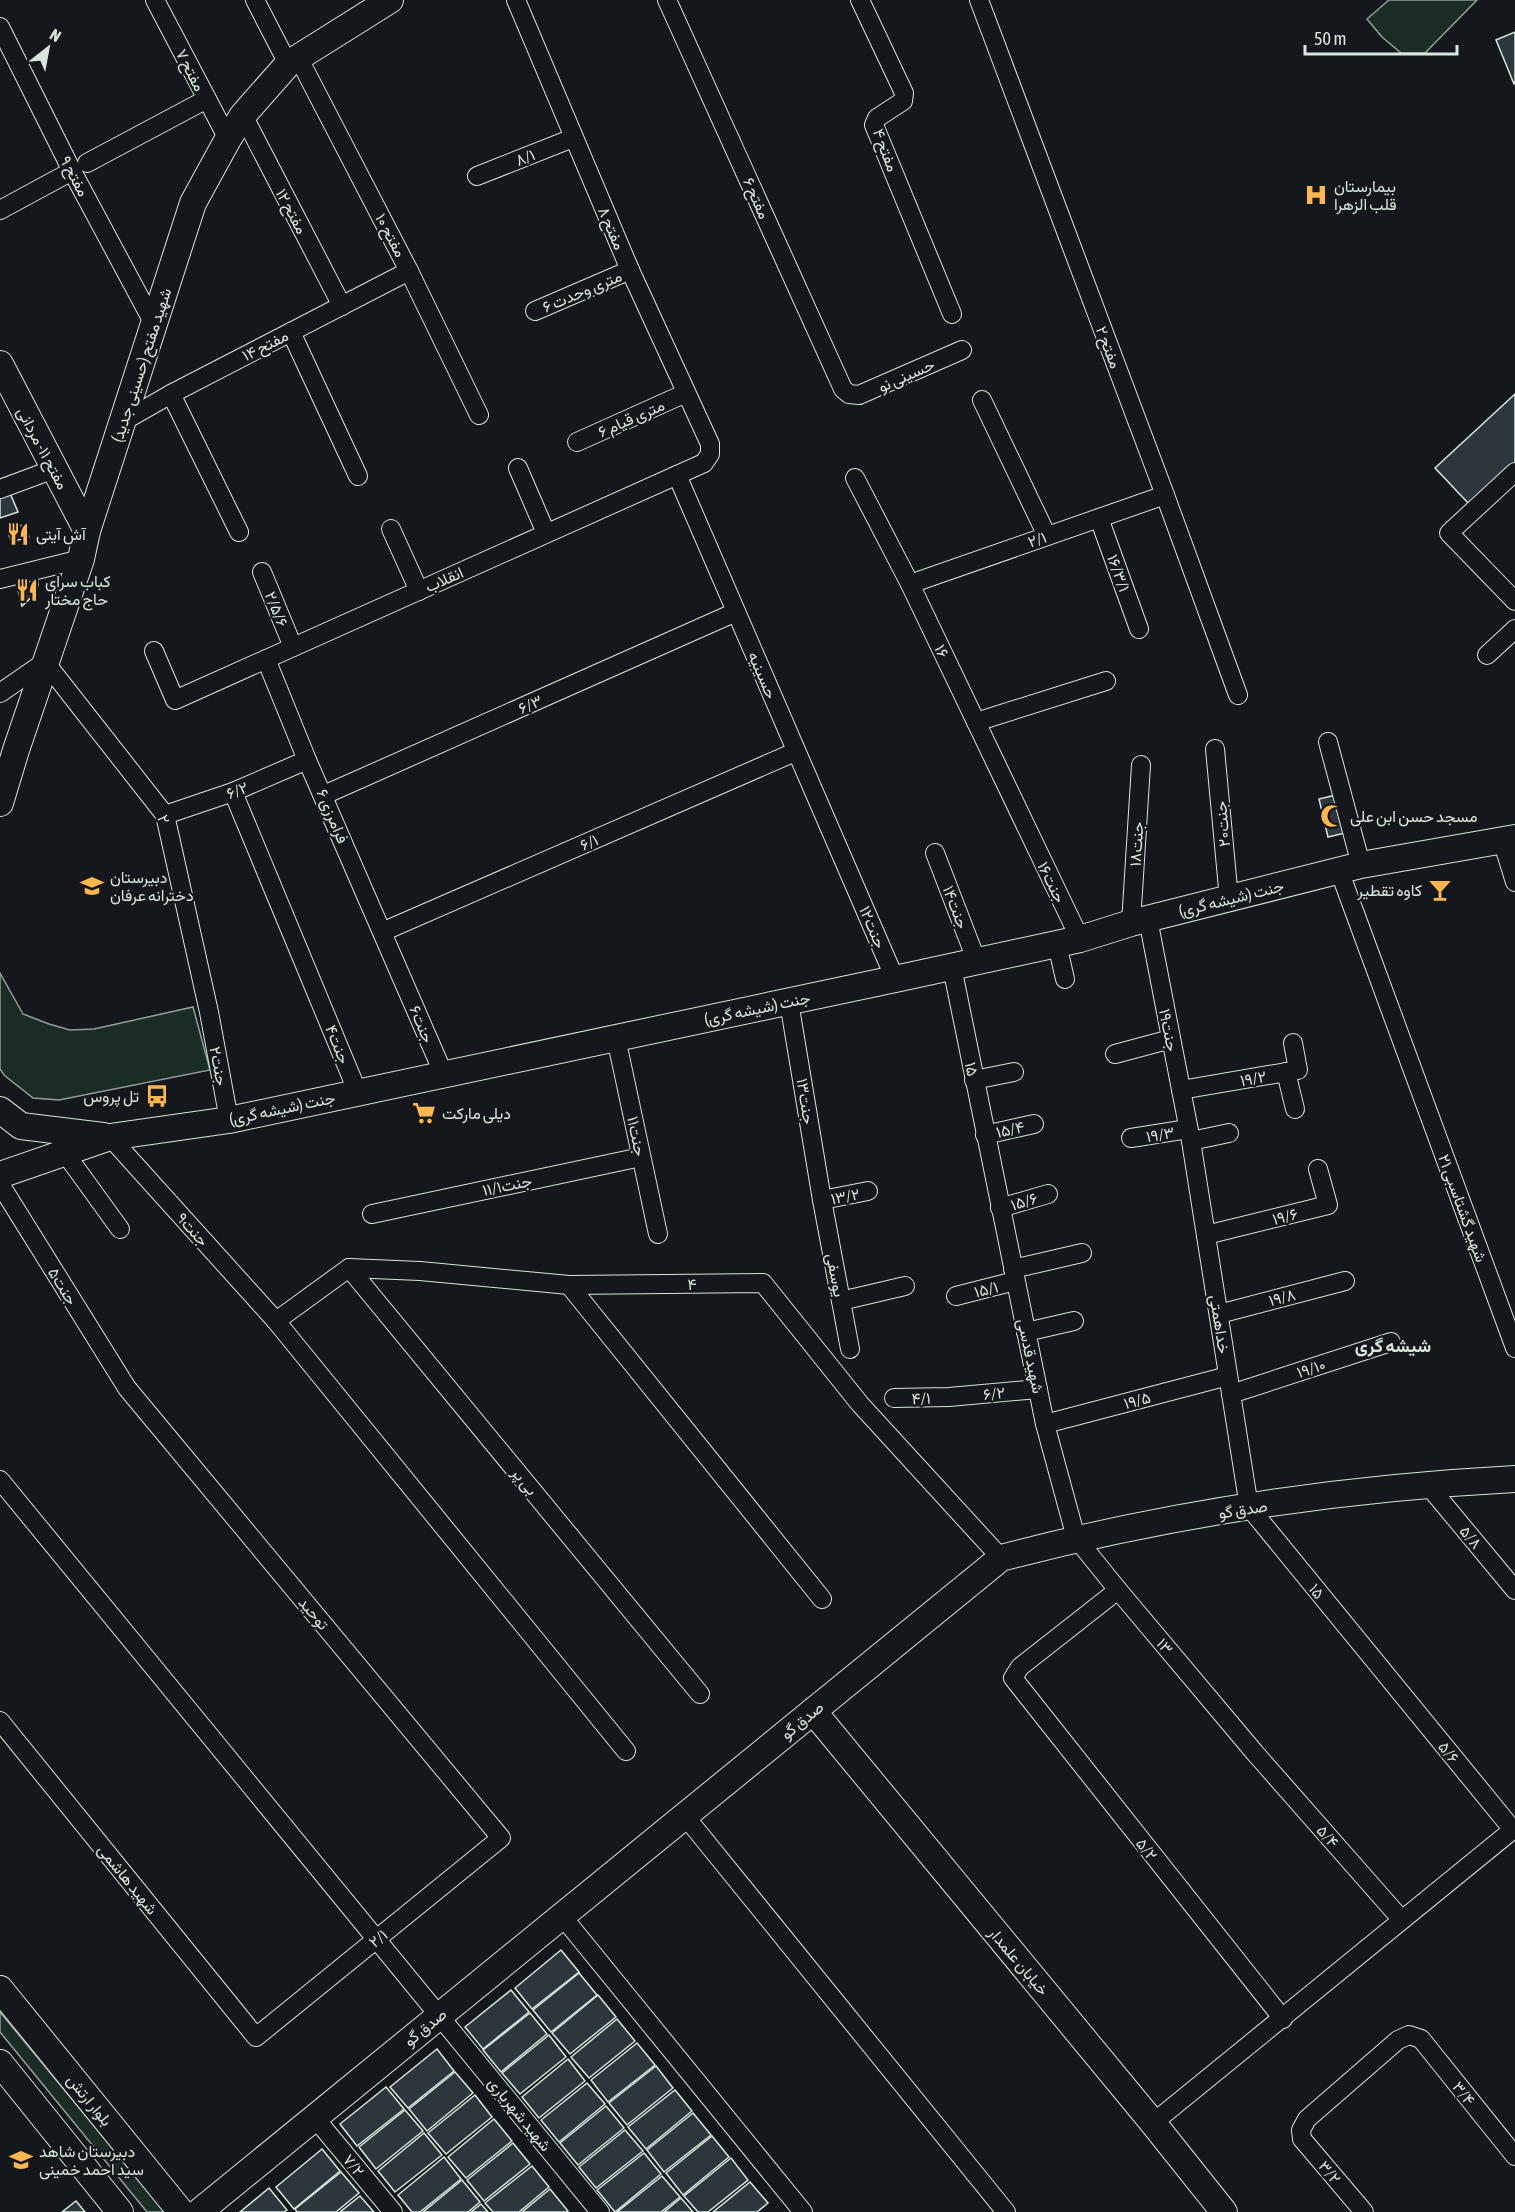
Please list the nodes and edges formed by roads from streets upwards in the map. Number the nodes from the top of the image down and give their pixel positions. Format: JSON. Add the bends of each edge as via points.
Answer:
{"nodes":[{"id":1,"x":155,"y":0,"type":"edge"},
{"id":2,"x":255,"y":0,"type":"edge"},
{"id":3,"x":390,"y":0,"type":"edge"},
{"id":4,"x":516,"y":0,"type":"edge"},
{"id":5,"x":667,"y":0,"type":"edge"},
{"id":6,"x":860,"y":0,"type":"edge"},
{"id":7,"x":979,"y":0,"type":"edge"},
{"id":8,"x":0,"y":27,"type":"edge"},
{"id":9,"x":293,"y":61,"type":"junction"},
{"id":10,"x":207,"y":99,"type":"junction"},
{"id":11,"x":243,"y":115,"type":"junction"},
{"id":12,"x":573,"y":138,"type":"junction"},
{"id":13,"x":228,"y":139,"type":"junction"},
{"id":14,"x":80,"y":167,"type":"junction"},
{"id":15,"x":477,"y":176,"type":"dead end"},
{"id":16,"x":0,"y":210,"type":"edge"},
{"id":17,"x":630,"y":270,"type":"junction"},
{"id":18,"x":410,"y":271,"type":"junction"},
{"id":19,"x":342,"y":306,"type":"junction"},
{"id":20,"x":535,"y":311,"type":"dead end"},
{"id":21,"x":952,"y":314,"type":"dead end"},
{"id":22,"x":154,"y":324,"type":"junction"},
{"id":23,"x":291,"y":332,"type":"junction"},
{"id":24,"x":962,"y":350,"type":"dead end"},
{"id":25,"x":0,"y":364,"type":"edge"},
{"id":26,"x":686,"y":393,"type":"junction"},
{"id":27,"x":171,"y":394,"type":"junction"},
{"id":28,"x":849,"y":394,"type":"joint"},
{"id":29,"x":982,"y":400,"type":"dead end"},
{"id":30,"x":479,"y":415,"type":"dead end"},
{"id":31,"x":122,"y":422,"type":"junction"},
{"id":32,"x":577,"y":442,"type":"dead end"},
{"id":33,"x":710,"y":454,"type":"joint"},
{"id":34,"x":518,"y":468,"type":"dead end"},
{"id":35,"x":54,"y":469,"type":"junction"},
{"id":36,"x":1515,"y":472,"type":"edge"},
{"id":37,"x":677,"y":475,"type":"junction"},
{"id":38,"x":358,"y":476,"type":"dead end"},
{"id":39,"x":855,"y":478,"type":"dead end"},
{"id":40,"x":0,"y":489,"type":"edge"},
{"id":41,"x":1165,"y":495,"type":"junction"},
{"id":42,"x":1099,"y":518,"type":"junction"},
{"id":43,"x":391,"y":529,"type":"dead end"},
{"id":44,"x":87,"y":531,"type":"junction"},
{"id":45,"x":239,"y":532,"type":"dead end"},
{"id":46,"x":546,"y":533,"type":"junction"},
{"id":47,"x":1047,"y":536,"type":"junction"},
{"id":48,"x":81,"y":559,"type":"junction"},
{"id":49,"x":262,"y":572,"type":"dead end"},
{"id":50,"x":0,"y":579,"type":"edge"},
{"id":51,"x":910,"y":584,"type":"junction"},
{"id":52,"x":419,"y":591,"type":"junction"},
{"id":53,"x":1515,"y":601,"type":"edge"},
{"id":54,"x":736,"y":612,"type":"junction"},
{"id":55,"x":1515,"y":628,"type":"edge"},
{"id":56,"x":1139,"y":629,"type":"dead end"},
{"id":57,"x":293,"y":647,"type":"junction"},
{"id":58,"x":154,"y":651,"type":"dead end"},
{"id":59,"x":1487,"y":655,"type":"dead end"},
{"id":60,"x":266,"y":659,"type":"junction"},
{"id":61,"x":45,"y":662,"type":"junction"},
{"id":62,"x":1106,"y":681,"type":"dead end"},
{"id":63,"x":0,"y":693,"type":"edge"},
{"id":64,"x":1238,"y":695,"type":"dead end"},
{"id":65,"x":976,"y":722,"type":"junction"},
{"id":66,"x":1328,"y":742,"type":"dead end"},
{"id":67,"x":1215,"y":749,"type":"dead end"},
{"id":68,"x":795,"y":752,"type":"junction"},
{"id":69,"x":307,"y":760,"type":"junction"},
{"id":70,"x":1142,"y":765,"type":"dead end"},
{"id":71,"x":233,"y":792,"type":"junction"},
{"id":72,"x":324,"y":795,"type":"junction"},
{"id":73,"x":0,"y":802,"type":"edge"},
{"id":74,"x":165,"y":815,"type":"junction"},
{"id":75,"x":1024,"y":825,"type":"joint"},
{"id":76,"x":1509,"y":839,"type":"edge"},
{"id":77,"x":935,"y":854,"type":"dead end"},
{"id":78,"x":1350,"y":868,"type":"junction"},
{"id":79,"x":850,"y":874,"type":"joint"},
{"id":80,"x":1515,"y":882,"type":"edge"},
{"id":81,"x":1229,"y":899,"type":"junction"},
{"id":82,"x":1140,"y":921,"type":"junction"},
{"id":83,"x":382,"y":932,"type":"junction"},
{"id":84,"x":1069,"y":942,"type":"junction"},
{"id":85,"x":977,"y":962,"type":"junction"},
{"id":86,"x":952,"y":967,"type":"junction"},
{"id":87,"x":401,"y":973,"type":"joint"},
{"id":88,"x":895,"y":979,"type":"junction"},
{"id":89,"x":1065,"y":979,"type":"dead end"},
{"id":90,"x":789,"y":1002,"type":"junction"},
{"id":91,"x":209,"y":1012,"type":"joint"},
{"id":92,"x":616,"y":1038,"type":"junction"},
{"id":93,"x":1171,"y":1039,"type":"junction"},
{"id":94,"x":1293,"y":1043,"type":"dead end"},
{"id":95,"x":1115,"y":1054,"type":"dead end"},
{"id":96,"x":1014,"y":1072,"type":"dead end"},
{"id":97,"x":1286,"y":1072,"type":"junction"},
{"id":98,"x":444,"y":1075,"type":"junction"},
{"id":99,"x":974,"y":1080,"type":"junction"},
{"id":100,"x":1181,"y":1090,"type":"junction"},
{"id":101,"x":358,"y":1093,"type":"junction"},
{"id":102,"x":1295,"y":1109,"type":"dead end"},
{"id":103,"x":0,"y":1110,"type":"edge"},
{"id":104,"x":229,"y":1120,"type":"junction"},
{"id":105,"x":1034,"y":1124,"type":"dead end"},
{"id":106,"x":1229,"y":1133,"type":"dead end"},
{"id":107,"x":985,"y":1135,"type":"junction"},
{"id":108,"x":1190,"y":1135,"type":"junction"},
{"id":109,"x":110,"y":1137,"type":"junction"},
{"id":110,"x":1131,"y":1138,"type":"dead end"},
{"id":111,"x":65,"y":1152,"type":"junction"},
{"id":112,"x":641,"y":1157,"type":"junction"},
{"id":113,"x":1318,"y":1169,"type":"dead end"},
{"id":114,"x":992,"y":1172,"type":"joint"},
{"id":115,"x":0,"y":1175,"type":"edge"},
{"id":116,"x":0,"y":1184,"type":"edge"},
{"id":117,"x":868,"y":1191,"type":"dead end"},
{"id":118,"x":1048,"y":1194,"type":"dead end"},
{"id":119,"x":822,"y":1200,"type":"junction"},
{"id":120,"x":1000,"y":1208,"type":"junction"},
{"id":121,"x":372,"y":1214,"type":"dead end"},
{"id":122,"x":120,"y":1230,"type":"dead end"},
{"id":123,"x":658,"y":1234,"type":"dead end"},
{"id":124,"x":1206,"y":1235,"type":"junction"},
{"id":125,"x":1082,"y":1253,"type":"dead end"},
{"id":126,"x":349,"y":1268,"type":"junction"},
{"id":127,"x":1014,"y":1275,"type":"junction"},
{"id":128,"x":1344,"y":1281,"type":"dead end"},
{"id":129,"x":569,"y":1285,"type":"junction"},
{"id":130,"x":905,"y":1286,"type":"dead end"},
{"id":131,"x":956,"y":1296,"type":"dead end"},
{"id":132,"x":841,"y":1301,"type":"junction"},
{"id":133,"x":1219,"y":1314,"type":"junction"},
{"id":134,"x":276,"y":1321,"type":"junction"},
{"id":135,"x":1074,"y":1321,"type":"dead end"},
{"id":136,"x":1026,"y":1332,"type":"junction"},
{"id":137,"x":1391,"y":1342,"type":"dead end"},
{"id":138,"x":1515,"y":1348,"type":"edge"},
{"id":139,"x":850,"y":1350,"type":"dead end"},
{"id":140,"x":1230,"y":1385,"type":"junction"},
{"id":141,"x":127,"y":1388,"type":"joint"},
{"id":142,"x":1038,"y":1389,"type":"junction"},
{"id":143,"x":949,"y":1397,"type":"joint"},
{"id":144,"x":894,"y":1398,"type":"dead end"},
{"id":145,"x":1046,"y":1424,"type":"junction"},
{"id":146,"x":1515,"y":1479,"type":"edge"},
{"id":147,"x":2,"y":1483,"type":"edge"},
{"id":148,"x":1427,"y":1484,"type":"junction"},
{"id":149,"x":1249,"y":1507,"type":"junction"},
{"id":150,"x":1076,"y":1538,"type":"junction"},
{"id":151,"x":1001,"y":1558,"type":"junction"},
{"id":152,"x":1118,"y":1590,"type":"junction"},
{"id":153,"x":1515,"y":1590,"type":"edge"},
{"id":154,"x":822,"y":1599,"type":"dead end"},
{"id":155,"x":1385,"y":1674,"type":"joint"},
{"id":156,"x":700,"y":1694,"type":"dead end"},
{"id":157,"x":813,"y":1711,"type":"junction"},
{"id":158,"x":0,"y":1720,"type":"edge"},
{"id":159,"x":626,"y":1751,"type":"dead end"},
{"id":160,"x":1255,"y":1753,"type":"joint"},
{"id":161,"x":685,"y":1816,"type":"junction"},
{"id":162,"x":1514,"y":1829,"type":"edge"},
{"id":163,"x":501,"y":1838,"type":"joint"},
{"id":164,"x":562,"y":1916,"type":"junction"},
{"id":165,"x":1401,"y":1919,"type":"junction"},
{"id":166,"x":376,"y":1939,"type":"junction"},
{"id":167,"x":0,"y":1989,"type":"edge"},
{"id":168,"x":439,"y":2016,"type":"junction"},
{"id":169,"x":1283,"y":2019,"type":"junction"},
{"id":170,"x":1409,"y":2036,"type":"joint"},
{"id":171,"x":256,"y":2037,"type":"joint"},
{"id":172,"x":0,"y":2063,"type":"edge"},
{"id":173,"x":315,"y":2118,"type":"junction"},
{"id":174,"x":1153,"y":2123,"type":"junction"},
{"id":175,"x":1515,"y":2156,"type":"edge"},
{"id":176,"x":120,"y":2212,"type":"edge"},
{"id":177,"x":181,"y":2212,"type":"edge"},
{"id":178,"x":200,"y":2212,"type":"edge"},
{"id":179,"x":393,"y":2212,"type":"edge"},
{"id":180,"x":600,"y":2212,"type":"edge"},
{"id":181,"x":803,"y":2212,"type":"edge"},
{"id":182,"x":1006,"y":2212,"type":"edge"},
{"id":183,"x":1224,"y":2212,"type":"edge"},
{"id":184,"x":1364,"y":2212,"type":"edge"}],
"edges":[{"from":1,"to":10,"type":"street","name":"مفتح ۷"},
{"from":2,"to":9,"type":"street","name":"مفتح ۱۰"},
{"from":3,"to":9,"type":"street","name":"شهید مفتح (حسینی جدید)"},
{"from":4,"to":12,"type":"street","name":"مفتح ۸"},
{"from":5,"to":28,"type":"street","name":"مفتح ۶","via":[[843,389]]},
{"from":6,"to":21,"type":"street","name":"مفتح ۴","via":[[903,93],[903,101],[877,118],[874,125]]},
{"from":7,"to":41,"type":"street","name":"مفتح ۲"},
{"from":8,"to":14,"type":"street","name":"مفتح ۹"},
{"from":9,"to":11,"type":"street","name":"شهید مفتح (حسینی جدید)"},
{"from":9,"to":18,"type":"street","name":"مفتح ۱۰"},
{"from":10,"to":13,"type":"street","name":"مفتح ۷"},
{"from":10,"to":14,"type":"street"},
{"from":11,"to":13,"type":"street","name":"شهید مفتح (حسینی جدید)"},
{"from":11,"to":19,"type":"street","name":"مفتح ۱۲"},
{"from":12,"to":15,"type":"street","name":"۸/۱"},
{"from":12,"to":17,"type":"street","name":"مفتح ۸"},
{"from":13,"to":22,"type":"street","name":"شهید مفتح (حسینی جدید)","via":[[193,202]]},
{"from":14,"to":16,"type":"street"},
{"from":14,"to":22,"type":"street","name":"مفتح ۹"},
{"from":17,"to":20,"type":"street","name":"۶ متری وحدت"},
{"from":17,"to":26,"type":"street","name":"مفتح ۸"},
{"from":18,"to":19,"type":"street","name":"مفتح ۱۴"},
{"from":18,"to":30,"type":"street","name":"مفتح ۱۰"},
{"from":19,"to":23,"type":"street","name":"مفتح ۱۴"},
{"from":22,"to":31,"type":"street","name":"شهید مفتح (حسینی جدید)"},
{"from":23,"to":27,"type":"street","name":"مفتح ۱۴"},
{"from":23,"to":38,"type":"street"},
{"from":24,"to":28,"type":"street","name":"حسینی نو","via":[[859,395]]},
{"from":25,"to":35,"type":"street","name":"مفتح ۱۱- مردانی"},
{"from":26,"to":32,"type":"street","name":"۶ متری قیام"},
{"from":26,"to":33,"type":"street","name":"مفتح ۸","via":[[710,444]]},
{"from":27,"to":31,"type":"street","name":"مفتح ۱۴"},
{"from":27,"to":45,"type":"street"},
{"from":29,"to":47,"type":"street"},
{"from":31,"to":44,"type":"street","name":"شهید مفتح (حسینی جدید)"},
{"from":33,"to":37,"type":"street","name":"انقلاب","via":[[704,463]]},
{"from":34,"to":46,"type":"street"},
{"from":35,"to":40,"type":"street"},
{"from":35,"to":44,"type":"street","name":"مفتح ۱۱- مردانی"},
{"from":36,"to":53,"type":"street","via":[[1449,533]]},
{"from":37,"to":46,"type":"street","name":"انقلاب"},
{"from":37,"to":54,"type":"street","name":"حسینیه"},
{"from":39,"to":51,"type":"street","name":"۱۶"},
{"from":41,"to":42,"type":"street","name":"۲/۱"},
{"from":41,"to":64,"type":"street","name":"مفتح ۲"},
{"from":42,"to":47,"type":"street","name":"۲/۱"},
{"from":42,"to":56,"type":"street","name":"۱۶/۳/۱"},
{"from":43,"to":52,"type":"street"},
{"from":44,"to":48,"type":"street","name":"شهید مفتح (حسینی جدید)"},
{"from":46,"to":52,"type":"street","name":"انقلاب"},
{"from":47,"to":51,"type":"street","name":"۲/۱"},
{"from":48,"to":50,"type":"street"},
{"from":48,"to":61,"type":"street","name":"شهید مفتح (حسینی جدید)"},
{"from":49,"to":57,"type":"street","name":"۲/۵/۶"},
{"from":51,"to":65,"type":"street","name":"۱۶"},
{"from":52,"to":57,"type":"street","name":"انقلاب"},
{"from":54,"to":68,"type":"street","name":"حسینیه"},
{"from":54,"to":72,"type":"street","name":"۶/۳"},
{"from":55,"to":59,"type":"street"},
{"from":57,"to":60,"type":"street","name":"انقلاب"},
{"from":58,"to":60,"type":"street","name":"انقلاب","via":[[175,700]]},
{"from":60,"to":69,"type":"street","name":"فرامرزی ۶"},
{"from":61,"to":63,"type":"street"},
{"from":61,"to":73,"type":"street","name":"شهید مفتح (حسینی جدید)"},
{"from":61,"to":74,"type":"street","name":"۲"},
{"from":62,"to":65,"type":"street"},
{"from":65,"to":75,"type":"street","name":"۱۶"},
{"from":66,"to":78,"type":"street"},
{"from":67,"to":81,"type":"street","name":"جنت۲۰"},
{"from":68,"to":79,"type":"street","name":"حسینیه"},
{"from":68,"to":83,"type":"street","name":"۶/۱"},
{"from":69,"to":71,"type":"street","name":"۶/۲"},
{"from":69,"to":72,"type":"street","name":"فرامرزی ۶"},
{"from":70,"to":82,"type":"street","name":"جنت۱۸"},
{"from":71,"to":74,"type":"street","name":"۶/۲"},
{"from":71,"to":101,"type":"street","name":"جنت۴"},
{"from":72,"to":83,"type":"street","name":"فرامرزی ۶"},
{"from":74,"to":91,"type":"street","name":"۲"},
{"from":75,"to":84,"type":"street","name":"جنت۱۶"},
{"from":76,"to":78,"type":"street","name":"جنت (شیشه گری)"},
{"from":76,"to":80,"type":"street"},
{"from":77,"to":85,"type":"street","name":"جنت۱۴"},
{"from":78,"to":81,"type":"street","name":"جنت (شیشه گری)"},
{"from":78,"to":138,"type":"street","name":"شهید گشتاسبی ۲۱","via":[[1411,1067]]},
{"from":79,"to":88,"type":"street","name":"جنت۱۲"},
{"from":81,"to":82,"type":"street","name":"جنت (شیشه گری)"},
{"from":82,"to":84,"type":"street","name":"جنت (شیشه گری)"},
{"from":82,"to":93,"type":"street","name":"جنت۱۹"},
{"from":83,"to":87,"type":"street","name":"فرامرزی ۶"},
{"from":84,"to":85,"type":"street","name":"جنت (شیشه گری)"},
{"from":84,"to":89,"type":"street","name":"جنت۱۶"},
{"from":85,"to":86,"type":"street","name":"جنت (شیشه گری)"},
{"from":86,"to":88,"type":"street","name":"جنت (شیشه گری)"},
{"from":86,"to":99,"type":"street","name":"۱۵"},
{"from":87,"to":98,"type":"street","name":"جنت۶"},
{"from":88,"to":90,"type":"street","name":"جنت (شیشه گری)"},
{"from":90,"to":92,"type":"street","name":"جنت (شیشه گری)"},
{"from":90,"to":119,"type":"street","name":"جنت۱۳"},
{"from":91,"to":104,"type":"street","name":"جنت۲"},
{"from":92,"to":98,"type":"street","name":"جنت (شیشه گری)"},
{"from":92,"to":112,"type":"street","name":"جنت۱۱"},
{"from":93,"to":95,"type":"street"},
{"from":93,"to":100,"type":"street","name":"جنت۱۹"},
{"from":94,"to":97,"type":"street","name":"۱۹/۲","via":[[1298,1070]]},
{"from":96,"to":99,"type":"street"},
{"from":97,"to":100,"type":"street","name":"۱۹/۲"},
{"from":97,"to":102,"type":"street"},
{"from":98,"to":101,"type":"street","name":"جنت (شیشه گری)"},
{"from":99,"to":107,"type":"street","name":"۱۵"},
{"from":100,"to":108,"type":"street","name":"جنت۱۹"},
{"from":101,"to":104,"type":"street","name":"جنت (شیشه گری)"},
{"from":103,"to":109,"type":"street","via":[[21,1126]]},
{"from":104,"to":109,"type":"street","name":"جنت (شیشه گری)"},
{"from":105,"to":107,"type":"street","name":"۱۵/۴"},
{"from":106,"to":108,"type":"street","name":"۱۹/۳"},
{"from":107,"to":114,"type":"street","name":"۱۵"},
{"from":108,"to":110,"type":"street","name":"۱۹/۳"},
{"from":108,"to":124,"type":"street","name":"خداهمتی"},
{"from":109,"to":111,"type":"street","name":"جنت (شیشه گری)"},
{"from":109,"to":134,"type":"street","name":"جنت۹"},
{"from":111,"to":115,"type":"street","name":"جنت (شیشه گری)"},
{"from":111,"to":122,"type":"street"},
{"from":112,"to":121,"type":"street","name":"جنت۱۱/۱"},
{"from":112,"to":123,"type":"street","name":"جنت۱۱"},
{"from":113,"to":124,"type":"street","name":"۱۹/۶","via":[[1328,1205]]},
{"from":114,"to":120,"type":"street","name":"شهید قدسی"},
{"from":116,"to":141,"type":"street","name":"جنت۵"},
{"from":117,"to":119,"type":"street","name":"۱۳/۲"},
{"from":118,"to":120,"type":"street","name":"۱۵/۶"},
{"from":119,"to":132,"type":"street","name":"یوسفی"},
{"from":120,"to":127,"type":"street","name":"شهید قدسی"},
{"from":124,"to":133,"type":"street","name":"خداهمتی"},
{"from":125,"to":127,"type":"street","name":"۱۵/۱"},
{"from":126,"to":129,"type":"street","name":"۴"},
{"from":126,"to":134,"type":"street"},
{"from":126,"to":156,"type":"street","name":"بی پر"},
{"from":127,"to":131,"type":"street","name":"۱۵/۱"},
{"from":127,"to":136,"type":"street","name":"شهید قدسی"},
{"from":128,"to":133,"type":"street","name":"۱۹/۸"},
{"from":129,"to":151,"type":"street","name":"۴","via":[[763,1283],[860,1404]]},
{"from":129,"to":154,"type":"street"},
{"from":130,"to":132,"type":"street"},
{"from":132,"to":139,"type":"street","name":"یوسفی"},
{"from":133,"to":140,"type":"street","name":"خداهمتی"},
{"from":134,"to":159,"type":"street","name":"جنت۹"},
{"from":135,"to":136,"type":"street"},
{"from":136,"to":142,"type":"street","name":"شهید قدسی"},
{"from":137,"to":140,"type":"street","name":"۱۹/۱۰"},
{"from":140,"to":145,"type":"street","name":"۱۹/۵"},
{"from":140,"to":149,"type":"street","name":"خداهمتی"},
{"from":141,"to":163,"type":"street","name":"توحید"},
{"from":142,"to":143,"type":"street","name":"۶/۲"},
{"from":142,"to":145,"type":"street","name":"شهید قدسی"},
{"from":143,"to":144,"type":"street","name":"۴/۱"},
{"from":145,"to":150,"type":"street","name":"شهید قدسی"},
{"from":146,"to":148,"type":"street","name":"صدق گو"},
{"from":147,"to":166,"type":"street","name":"شهید شهریاری"},
{"from":148,"to":149,"type":"street","name":"صدق گو"},
{"from":148,"to":153,"type":"street","name":"۵/۸"},
{"from":149,"to":150,"type":"street","name":"صدق گو"},
{"from":149,"to":155,"type":"street","name":"۱۵"},
{"from":150,"to":151,"type":"street","name":"صدق گو"},
{"from":150,"to":152,"type":"street","name":"۱۳"},
{"from":151,"to":157,"type":"street","name":"صدق گو"},
{"from":152,"to":160,"type":"street","name":"۱۳"},
{"from":152,"to":169,"type":"street","name":"۵/۲","via":[[1020,1667],[1013,1678]]},
{"from":155,"to":162,"type":"street","name":"۵/۶"},
{"from":157,"to":161,"type":"street","name":"صدق گو"},
{"from":157,"to":174,"type":"street","name":"خیابان علمدار"},
{"from":158,"to":171,"type":"street","name":"شهید هاشمی"},
{"from":160,"to":165,"type":"street","name":"۵/۴"},
{"from":161,"to":164,"type":"street","name":"صدق گو"},
{"from":161,"to":182,"type":"street"},
{"from":162,"to":165,"type":"street"},
{"from":163,"to":166,"type":"street","name":"۲/۱"},
{"from":164,"to":168,"type":"street","name":"صدق گو"},
{"from":164,"to":181,"type":"street"},
{"from":165,"to":169,"type":"street"},
{"from":166,"to":168,"type":"street","name":"شهید شهریاری"},
{"from":166,"to":171,"type":"street","name":"۲/۱"},
{"from":167,"to":177,"type":"street","name":"بلوار ارتش"},
{"from":168,"to":173,"type":"street","name":"صدق گو"},
{"from":168,"to":180,"type":"street","name":"شهید شهریاری"},
{"from":169,"to":174,"type":"street"},
{"from":170,"to":175,"type":"street","name":"۳/۴","via":[[1421,2039]]},
{"from":170,"to":184,"type":"street","name":"۳/۲","via":[[1398,2040],[1306,2119],[1301,2130],[1302,2139]]},
{"from":172,"to":176,"type":"street"},
{"from":173,"to":178,"type":"street","name":"صدق گو"},
{"from":173,"to":179,"type":"street","name":"۷/۲"},
{"from":174,"to":183,"type":"street","name":"خیابان علمدار"}]}
